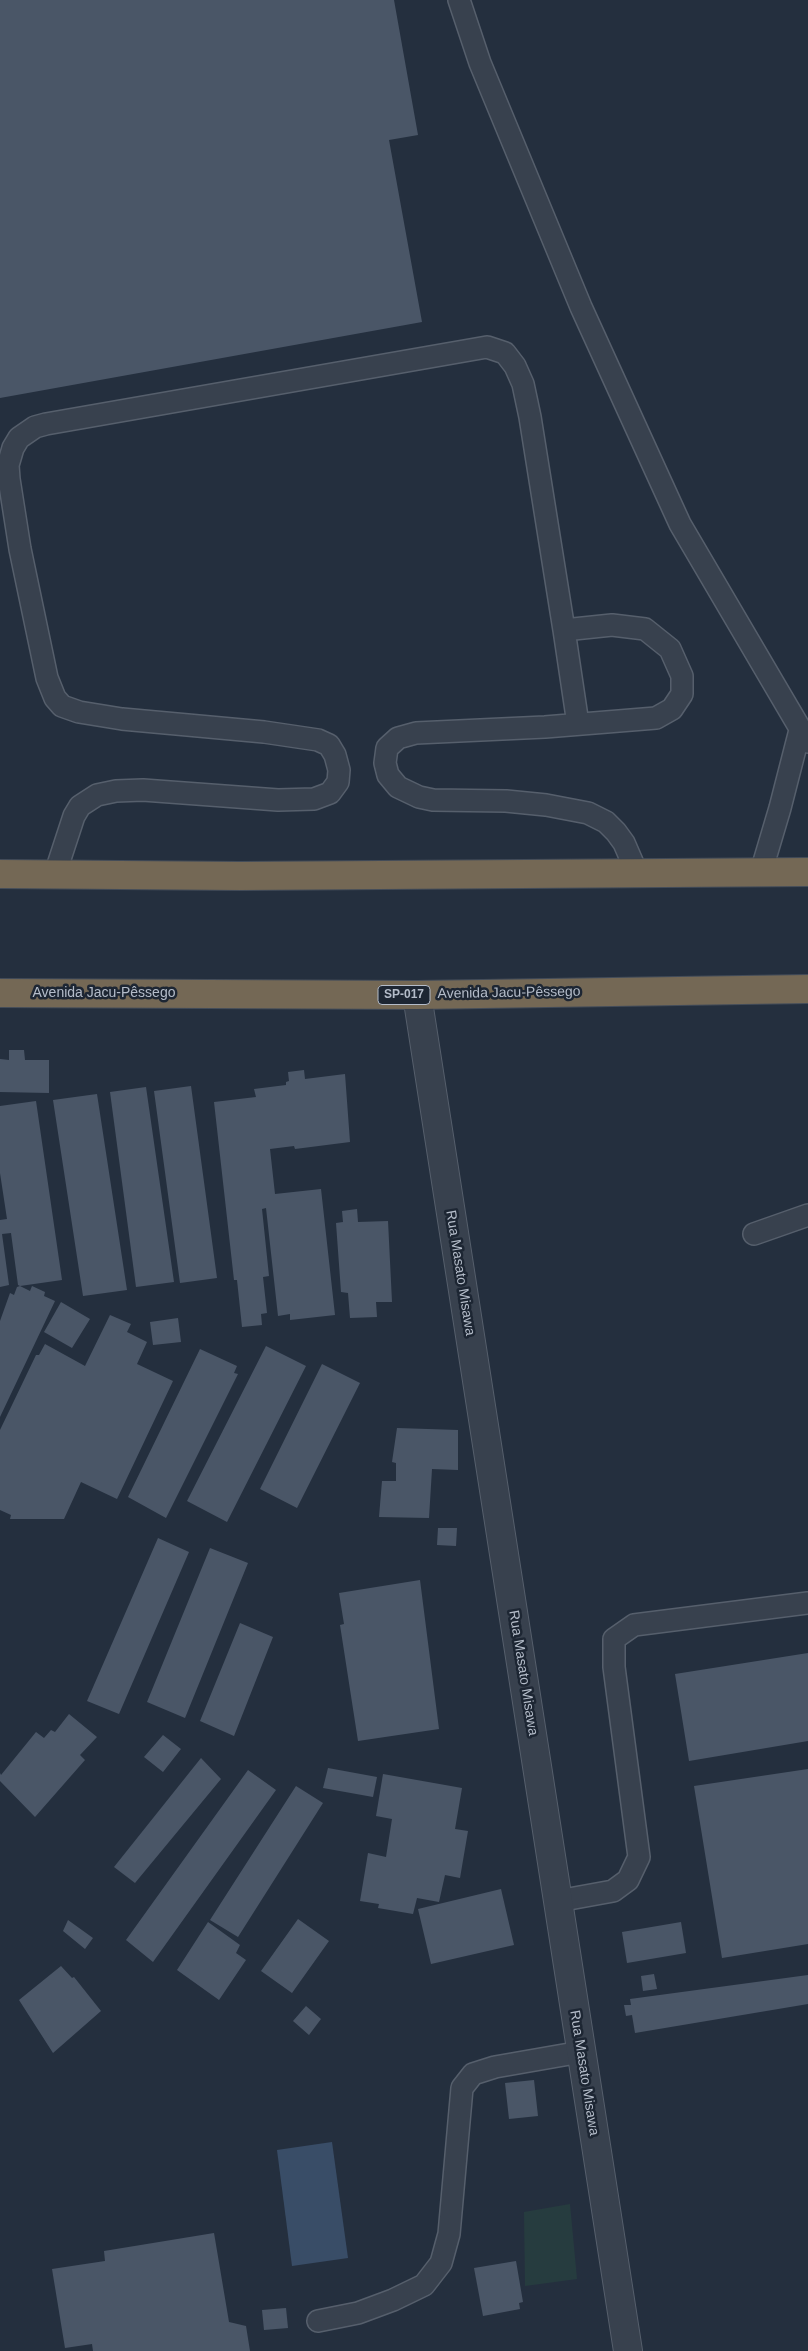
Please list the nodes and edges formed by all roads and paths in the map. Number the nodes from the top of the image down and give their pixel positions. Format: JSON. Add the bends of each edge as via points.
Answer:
{"nodes":[{"id":1,"x":459,"y":0,"type":"edge"},
{"id":2,"x":564,"y":630,"type":"junction"},
{"id":3,"x":578,"y":724,"type":"junction"},
{"id":4,"x":804,"y":736,"type":"edge"},
{"id":5,"x":761,"y":872,"type":"junction"},
{"id":6,"x":808,"y":872,"type":"edge"},
{"id":7,"x":637,"y":873,"type":"junction"},
{"id":8,"x":0,"y":874,"type":"edge"},
{"id":9,"x":55,"y":874,"type":"junction"},
{"id":10,"x":808,"y":990,"type":"edge"},
{"id":11,"x":0,"y":993,"type":"edge"},
{"id":12,"x":417,"y":994,"type":"junction"},
{"id":13,"x":808,"y":1215,"type":"edge"},
{"id":14,"x":754,"y":1234,"type":"dead end"},
{"id":15,"x":808,"y":1603,"type":"edge"},
{"id":16,"x":558,"y":1901,"type":"junction"},
{"id":17,"x":581,"y":2052,"type":"junction"},
{"id":18,"x":318,"y":2321,"type":"dead end"},
{"id":19,"x":628,"y":2351,"type":"edge"}],
"edges":[{"from":1,"to":4,"type":"lane","via":[[480,63],[574,289],[680,524]]},
{"from":2,"to":3,"type":"lane"},
{"from":2,"to":3,"type":"lane","via":[[612,625],[645,629],[670,649],[682,676],[682,694],[678,703],[665,714],[645,719]]},
{"from":2,"to":9,"type":"lane","via":[[523,384],[505,353],[487,347],[453,352],[35,428],[20,438],[13,448],[8,465],[9,479],[47,678],[62,706],[122,719],[318,740],[329,745],[339,770],[338,782],[330,794],[314,799],[278,800],[143,790],[97,795],[80,806],[74,816]]},
{"from":3,"to":7,"type":"lane","via":[[416,733],[398,738],[387,748],[385,763],[388,775],[398,787],[419,797],[506,801],[588,813],[606,822],[616,832]]},
{"from":4,"to":5,"type":"lane"},
{"from":5,"to":6,"type":"highway"},
{"from":5,"to":7,"type":"highway"},
{"from":7,"to":9,"type":"highway"},
{"from":8,"to":9,"type":"highway"},
{"from":10,"to":12,"type":"highway","name":"Avenida Jacu-Pêssego","number":"SP-017"},
{"from":11,"to":12,"type":"highway","name":"Avenida Jacu-Pêssego","number":"SP-017"},
{"from":12,"to":16,"type":"street","name":"Rua Masato Misawa"},
{"from":13,"to":14,"type":"lane"},
{"from":15,"to":16,"type":"lane","via":[[634,1625],[614,1639],[614,1667],[639,1857],[628,1880],[613,1891]]},
{"from":16,"to":17,"type":"street","name":"Rua Masato Misawa"},
{"from":17,"to":18,"type":"lane","via":[[473,2074],[462,2088],[448,2234],[441,2263],[424,2285],[393,2300],[358,2313]]},
{"from":17,"to":19,"type":"street","name":"Rua Masato Misawa"}]}
